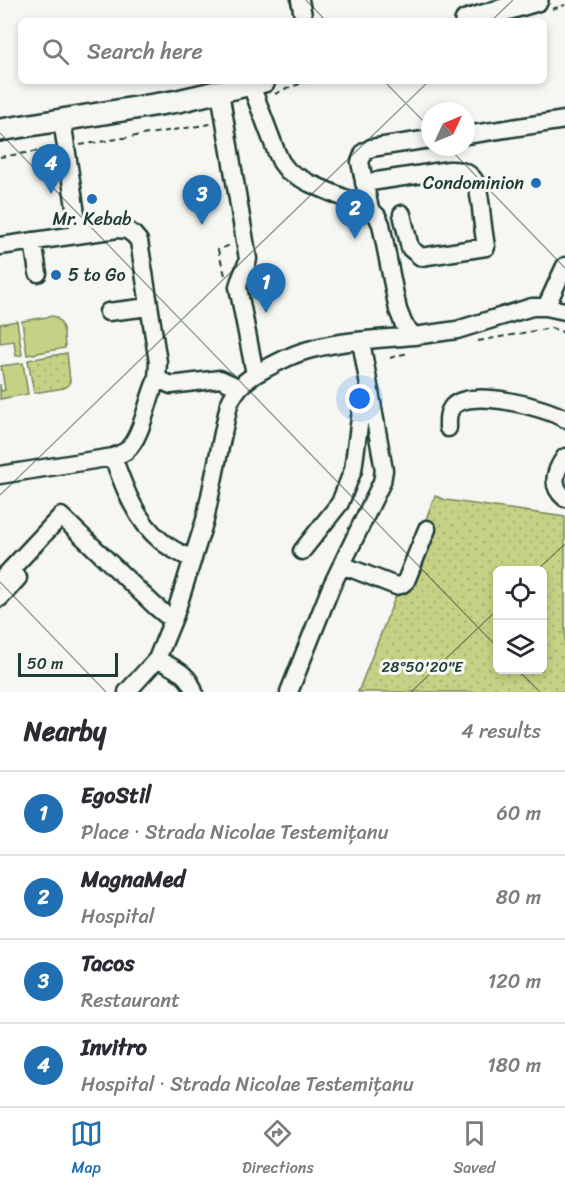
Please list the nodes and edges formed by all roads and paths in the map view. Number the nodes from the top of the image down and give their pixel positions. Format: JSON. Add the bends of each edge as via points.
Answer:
{"nodes":[{"id":1,"x":300,"y":0,"type":"edge"},
{"id":2,"x":537,"y":0,"type":"edge"},
{"id":3,"x":303,"y":18,"type":"edge"},
{"id":4,"x":476,"y":18,"type":"edge"},
{"id":5,"x":254,"y":84,"type":"edge"},
{"id":6,"x":258,"y":84,"type":"edge"},
{"id":7,"x":300,"y":84,"type":"edge"},
{"id":8,"x":220,"y":92,"type":"junction"},
{"id":9,"x":259,"y":106,"type":"junction"},
{"id":10,"x":62,"y":120,"type":"junction"},
{"id":11,"x":565,"y":120,"type":"edge"},
{"id":12,"x":216,"y":123,"type":"dead end"},
{"id":13,"x":0,"y":130,"type":"edge"},
{"id":14,"x":475,"y":134,"type":"edge"},
{"id":15,"x":421,"y":140,"type":"edge"},
{"id":16,"x":66,"y":147,"type":"junction"},
{"id":17,"x":0,"y":157,"type":"edge"},
{"id":18,"x":364,"y":183,"type":"junction"},
{"id":19,"x":370,"y":209,"type":"junction"},
{"id":20,"x":402,"y":214,"type":"dead end"},
{"id":21,"x":79,"y":234,"type":"junction"},
{"id":22,"x":33,"y":241,"type":"junction"},
{"id":23,"x":0,"y":246,"type":"edge"},
{"id":24,"x":565,"y":266,"type":"edge"},
{"id":25,"x":38,"y":273,"type":"dead end"},
{"id":26,"x":149,"y":307,"type":"junction"},
{"id":27,"x":546,"y":307,"type":"junction"},
{"id":28,"x":565,"y":311,"type":"edge"},
{"id":29,"x":108,"y":312,"type":"dead end"},
{"id":30,"x":565,"y":333,"type":"edge"},
{"id":31,"x":414,"y":336,"type":"junction"},
{"id":32,"x":361,"y":341,"type":"junction"},
{"id":33,"x":469,"y":342,"type":"dead end"},
{"id":34,"x":410,"y":352,"type":"dead end"},
{"id":35,"x":390,"y":358,"type":"dead end"},
{"id":36,"x":255,"y":374,"type":"junction"},
{"id":37,"x":157,"y":379,"type":"junction"},
{"id":38,"x":238,"y":387,"type":"junction"},
{"id":39,"x":370,"y":392,"type":"junction"},
{"id":40,"x":565,"y":419,"type":"edge"},
{"id":41,"x":448,"y":428,"type":"dead end"},
{"id":42,"x":113,"y":457,"type":"junction"},
{"id":43,"x":565,"y":457,"type":"edge"},
{"id":44,"x":1,"y":476,"type":"edge"},
{"id":45,"x":565,"y":498,"type":"edge"},
{"id":46,"x":427,"y":529,"type":"dead end"},
{"id":47,"x":302,"y":551,"type":"dead end"},
{"id":48,"x":193,"y":559,"type":"junction"},
{"id":49,"x":342,"y":565,"type":"junction"},
{"id":50,"x":18,"y":578,"type":"dead end"},
{"id":51,"x":0,"y":581,"type":"edge"},
{"id":52,"x":0,"y":598,"type":"edge"},
{"id":53,"x":175,"y":615,"type":"junction"},
{"id":54,"x":157,"y":659,"type":"junction"},
{"id":55,"x":127,"y":692,"type":"edge"},
{"id":56,"x":194,"y":692,"type":"edge"},
{"id":57,"x":289,"y":692,"type":"edge"}],
"edges":[{"from":1,"to":3,"type":"street"},
{"from":2,"to":4,"type":"main road"},
{"from":5,"to":8,"type":"main road"},
{"from":6,"to":9,"type":"street"},
{"from":7,"to":9,"type":"path"},
{"from":8,"to":10,"type":"main road"},
{"from":8,"to":36,"type":"street","via":[[248,259],[238,287]]},
{"from":9,"to":19,"type":"street","via":[[288,171]]},
{"from":10,"to":13,"type":"main road"},
{"from":10,"to":16,"type":"street"},
{"from":11,"to":14,"type":"street"},
{"from":12,"to":16,"type":"path"},
{"from":15,"to":18,"type":"street","via":[[364,152],[360,162]]},
{"from":16,"to":17,"type":"path"},
{"from":16,"to":21,"type":"street"},
{"from":18,"to":19,"type":"street"},
{"from":18,"to":20,"type":"street","via":[[449,170],[466,172],[478,186],[486,247],[421,257],[410,248]]},
{"from":19,"to":31,"type":"street","via":[[381,224],[398,310]]},
{"from":21,"to":22,"type":"street"},
{"from":21,"to":26,"type":"street","via":[[118,229],[134,234],[139,242]]},
{"from":22,"to":23,"type":"street"},
{"from":22,"to":25,"type":"street"},
{"from":24,"to":27,"type":"street"},
{"from":26,"to":29,"type":"street"},
{"from":26,"to":37,"type":"street"},
{"from":27,"to":28,"type":"street"},
{"from":27,"to":31,"type":"street","via":[[532,307],[457,330]]},
{"from":30,"to":33,"type":"path","via":[[551,328]]},
{"from":31,"to":32,"type":"street"},
{"from":32,"to":36,"type":"street","via":[[312,349]]},
{"from":32,"to":39,"type":"street"},
{"from":34,"to":35,"type":"path"},
{"from":36,"to":38,"type":"street"},
{"from":37,"to":38,"type":"street","via":[[171,385],[220,378]]},
{"from":37,"to":42,"type":"street","via":[[139,431],[126,451]]},
{"from":38,"to":48,"type":"street","via":[[230,404]]},
{"from":39,"to":47,"type":"street","via":[[363,396],[353,471],[340,503]]},
{"from":39,"to":49,"type":"street","via":[[384,470],[382,482]]},
{"from":40,"to":41,"type":"street","via":[[510,401],[468,400],[455,404],[448,413]]},
{"from":42,"to":44,"type":"street"},
{"from":42,"to":48,"type":"street","via":[[124,488],[145,525],[166,545]]},
{"from":43,"to":45,"type":"street","via":[[555,479],[560,495]]},
{"from":46,"to":49,"type":"street","via":[[401,585]]},
{"from":48,"to":53,"type":"street"},
{"from":49,"to":57,"type":"street"},
{"from":50,"to":52,"type":"street"},
{"from":51,"to":53,"type":"street","via":[[61,516],[155,606],[166,615]]},
{"from":53,"to":54,"type":"street"},
{"from":54,"to":55,"type":"street"},
{"from":54,"to":56,"type":"street","via":[[184,675]]}]}
